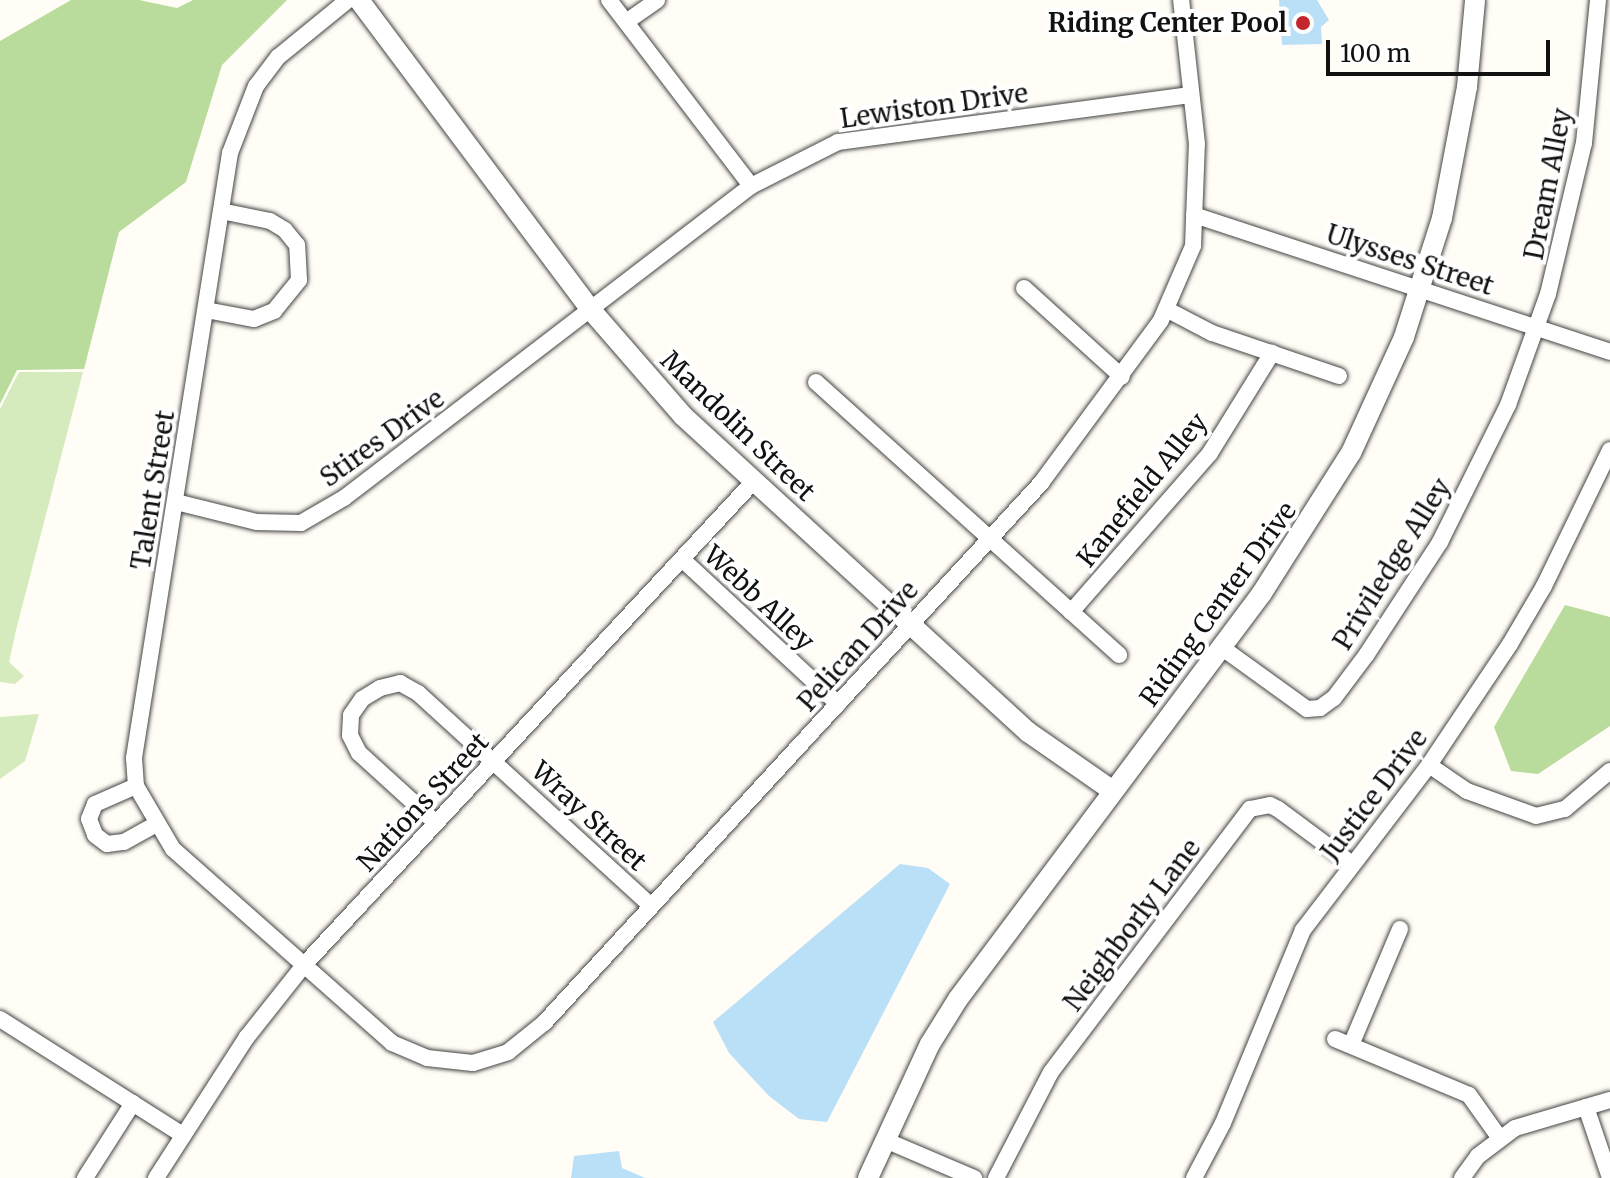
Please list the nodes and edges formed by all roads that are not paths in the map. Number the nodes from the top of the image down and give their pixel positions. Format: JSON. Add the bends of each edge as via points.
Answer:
{"nodes":[{"id":1,"x":348,"y":0,"type":"edge"},
{"id":2,"x":359,"y":0,"type":"edge"},
{"id":3,"x":609,"y":0,"type":"edge"},
{"id":4,"x":657,"y":0,"type":"edge"},
{"id":5,"x":1181,"y":0,"type":"edge"},
{"id":6,"x":1475,"y":0,"type":"edge"},
{"id":7,"x":1598,"y":0,"type":"edge"},
{"id":8,"x":626,"y":22,"type":"junction"},
{"id":9,"x":1190,"y":95,"type":"junction"},
{"id":10,"x":751,"y":186,"type":"junction"},
{"id":11,"x":221,"y":211,"type":"junction"},
{"id":12,"x":1194,"y":215,"type":"junction"},
{"id":13,"x":1024,"y":288,"type":"dead end"},
{"id":14,"x":1421,"y":288,"type":"junction"},
{"id":15,"x":1166,"y":309,"type":"junction"},
{"id":16,"x":206,"y":310,"type":"junction"},
{"id":17,"x":591,"y":310,"type":"junction"},
{"id":18,"x":1538,"y":327,"type":"junction"},
{"id":19,"x":1610,"y":352,"type":"edge"},
{"id":20,"x":1272,"y":353,"type":"junction"},
{"id":21,"x":1339,"y":376,"type":"dead end"},
{"id":22,"x":1122,"y":377,"type":"junction"},
{"id":23,"x":816,"y":382,"type":"dead end"},
{"id":24,"x":1610,"y":450,"type":"edge"},
{"id":25,"x":754,"y":481,"type":"junction"},
{"id":26,"x":176,"y":502,"type":"junction"},
{"id":27,"x":989,"y":539,"type":"junction"},
{"id":28,"x":682,"y":559,"type":"junction"},
{"id":29,"x":1071,"y":612,"type":"junction"},
{"id":30,"x":911,"y":624,"type":"junction"},
{"id":31,"x":1221,"y":647,"type":"junction"},
{"id":32,"x":1119,"y":655,"type":"dead end"},
{"id":33,"x":838,"y":704,"type":"junction"},
{"id":34,"x":494,"y":760,"type":"junction"},
{"id":35,"x":1429,"y":765,"type":"junction"},
{"id":36,"x":1610,"y":771,"type":"edge"},
{"id":37,"x":136,"y":786,"type":"junction"},
{"id":38,"x":1113,"y":791,"type":"junction"},
{"id":39,"x":436,"y":823,"type":"junction"},
{"id":40,"x":155,"y":825,"type":"junction"},
{"id":41,"x":1352,"y":864,"type":"junction"},
{"id":42,"x":651,"y":906,"type":"junction"},
{"id":43,"x":1400,"y":929,"type":"dead end"},
{"id":44,"x":304,"y":965,"type":"junction"},
{"id":45,"x":1,"y":1022,"type":"edge"},
{"id":46,"x":1610,"y":1100,"type":"edge"},
{"id":47,"x":133,"y":1103,"type":"junction"},
{"id":48,"x":1586,"y":1107,"type":"junction"},
{"id":49,"x":183,"y":1135,"type":"junction"},
{"id":50,"x":1499,"y":1137,"type":"junction"},
{"id":51,"x":885,"y":1140,"type":"junction"},
{"id":52,"x":85,"y":1178,"type":"edge"},
{"id":53,"x":156,"y":1178,"type":"edge"},
{"id":54,"x":868,"y":1178,"type":"edge"},
{"id":55,"x":974,"y":1178,"type":"edge"},
{"id":56,"x":996,"y":1178,"type":"edge"},
{"id":57,"x":1194,"y":1178,"type":"edge"},
{"id":58,"x":1462,"y":1178,"type":"edge"},
{"id":59,"x":1610,"y":1178,"type":"edge"}],
"edges":[{"from":1,"to":11,"type":"street","name":"Talent Street","via":[[278,57],[256,86],[230,153]]},
{"from":2,"to":17,"type":"street","name":"Mandolin Street"},
{"from":3,"to":8,"type":"street"},
{"from":4,"to":8,"type":"street"},
{"from":5,"to":9,"type":"street","name":"Pelican Drive"},
{"from":6,"to":14,"type":"street","name":"Riding Center Drive","via":[[1457,151]]},
{"from":7,"to":18,"type":"street","name":"Dream Alley","via":[[1574,196]]},
{"from":8,"to":10,"type":"street"},
{"from":9,"to":10,"type":"street","name":"Lewiston Drive","via":[[838,142]]},
{"from":9,"to":12,"type":"street","name":"Pelican Drive","via":[[1197,144]]},
{"from":10,"to":17,"type":"street","name":"Lewiston Drive"},
{"from":11,"to":16,"type":"street","name":"Talent Street"},
{"from":11,"to":16,"type":"street","via":[[270,221],[285,230],[297,245],[299,280],[274,311],[254,319]]},
{"from":12,"to":14,"type":"street","name":"Ulysses Street"},
{"from":12,"to":15,"type":"street","name":"Pelican Drive","via":[[1193,246]]},
{"from":13,"to":22,"type":"street"},
{"from":14,"to":18,"type":"street","name":"Ulysses Street"},
{"from":14,"to":31,"type":"street","name":"Riding Center Drive","via":[[1351,453],[1288,556]]},
{"from":15,"to":20,"type":"street","via":[[1212,333]]},
{"from":15,"to":22,"type":"street","name":"Pelican Drive"},
{"from":16,"to":26,"type":"street","name":"Talent Street"},
{"from":17,"to":25,"type":"street","name":"Mandolin Street","via":[[683,416]]},
{"from":17,"to":26,"type":"street","name":"Stires Drive","via":[[344,498],[301,523],[257,522]]},
{"from":18,"to":19,"type":"street","name":"Ulysses Street"},
{"from":18,"to":31,"type":"street","name":"Priviledge Alley","via":[[1490,446],[1440,542],[1334,698],[1307,709]]},
{"from":20,"to":21,"type":"street"},
{"from":20,"to":29,"type":"street","name":"Kanefield Alley","via":[[1210,453]]},
{"from":22,"to":27,"type":"street","name":"Pelican Drive","via":[[1041,483]]},
{"from":23,"to":27,"type":"street"},
{"from":24,"to":35,"type":"street","name":"Justice Drive","via":[[1544,586]]},
{"from":25,"to":28,"type":"street","name":"Nations Street"},
{"from":25,"to":30,"type":"street","name":"Mandolin Street"},
{"from":26,"to":37,"type":"street","name":"Talent Street","via":[[134,758]]},
{"from":27,"to":29,"type":"street"},
{"from":27,"to":30,"type":"street","name":"Pelican Drive"},
{"from":28,"to":33,"type":"street","name":"Webb Alley"},
{"from":28,"to":34,"type":"street","name":"Nations Street"},
{"from":29,"to":32,"type":"street"},
{"from":30,"to":33,"type":"street","name":"Pelican Drive"},
{"from":30,"to":38,"type":"street","name":"Mandolin Street","via":[[1028,732]]},
{"from":31,"to":38,"type":"street","name":"Riding Center Drive"},
{"from":33,"to":42,"type":"street","name":"Pelican Drive"},
{"from":34,"to":39,"type":"street","name":"Nations Street"},
{"from":34,"to":39,"type":"street","name":"Wray Street","via":[[400,683],[362,699],[351,715],[350,735],[359,753]]},
{"from":34,"to":42,"type":"street","name":"Wray Street"},
{"from":35,"to":36,"type":"street","via":[[1467,791],[1536,816],[1565,809]]},
{"from":35,"to":41,"type":"street","name":"Justice Drive"},
{"from":37,"to":40,"type":"street","name":"Talent Street"},
{"from":37,"to":40,"type":"street","via":[[95,804],[89,819],[95,835],[107,844],[124,842]]},
{"from":38,"to":51,"type":"street","name":"Riding Center Drive","via":[[958,999],[930,1044]]},
{"from":39,"to":44,"type":"street","name":"Nations Street"},
{"from":40,"to":44,"type":"street","name":"Talent Street","via":[[173,849]]},
{"from":41,"to":56,"type":"street","name":"Neighborly Lane","via":[[1278,809],[1250,809],[1051,1072]]},
{"from":41,"to":57,"type":"street","name":"Justice Drive","via":[[1290,955],[1223,1123]]},
{"from":42,"to":44,"type":"street","name":"Pelican Drive","via":[[544,1023],[508,1052],[473,1063],[427,1058],[392,1043]]},
{"from":43,"to":50,"type":"street","via":[[1343,1042],[1469,1095]]},
{"from":44,"to":49,"type":"street","name":"Nations Street","via":[[247,1037]]},
{"from":45,"to":47,"type":"street"},
{"from":46,"to":48,"type":"street"},
{"from":47,"to":49,"type":"street"},
{"from":47,"to":52,"type":"street"},
{"from":48,"to":50,"type":"street"},
{"from":48,"to":59,"type":"street"},
{"from":49,"to":53,"type":"street","name":"Nations Street"},
{"from":50,"to":58,"type":"street"},
{"from":51,"to":54,"type":"street","name":"Riding Center Drive"},
{"from":51,"to":55,"type":"street"}]}
